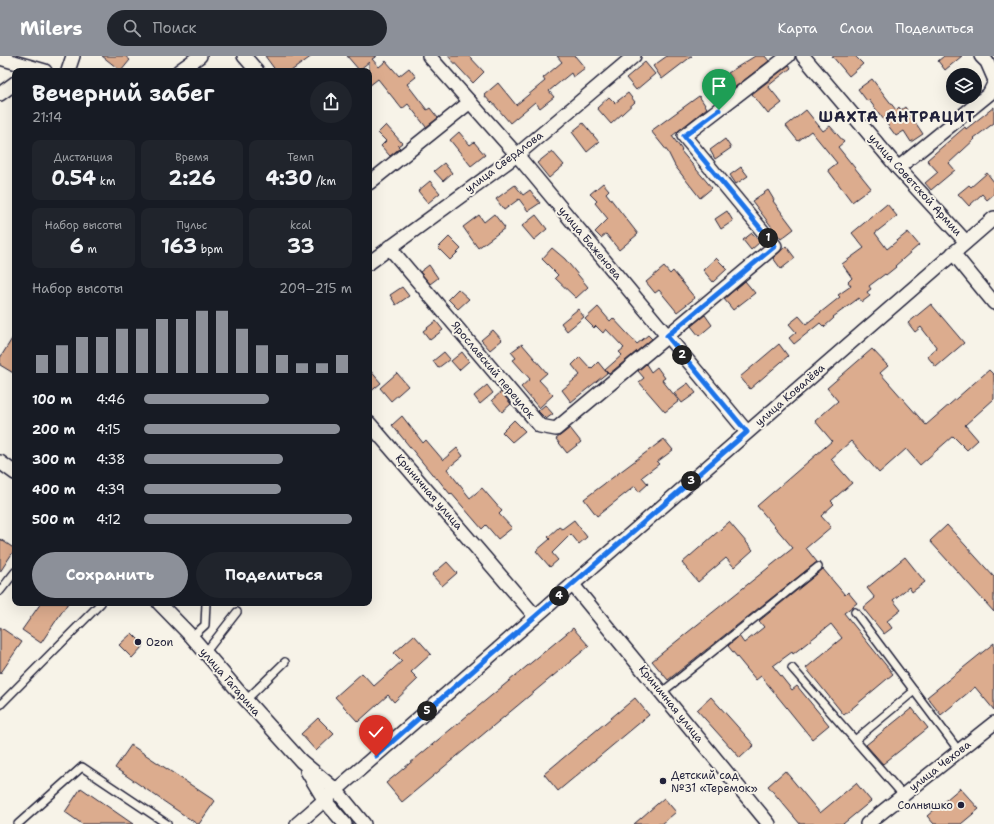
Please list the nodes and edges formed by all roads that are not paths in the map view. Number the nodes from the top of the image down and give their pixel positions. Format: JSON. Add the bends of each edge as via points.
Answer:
{"nodes":[{"id":1,"x":73,"y":56,"type":"edge"},
{"id":2,"x":200,"y":56,"type":"edge"},
{"id":3,"x":244,"y":56,"type":"edge"},
{"id":4,"x":429,"y":56,"type":"edge"},
{"id":5,"x":634,"y":56,"type":"edge"},
{"id":6,"x":788,"y":56,"type":"edge"},
{"id":7,"x":803,"y":56,"type":"edge"},
{"id":8,"x":981,"y":56,"type":"edge"},
{"id":9,"x":0,"y":58,"type":"edge"},
{"id":10,"x":35,"y":68,"type":"edge"},
{"id":11,"x":69,"y":68,"type":"edge"},
{"id":12,"x":183,"y":68,"type":"edge"},
{"id":13,"x":254,"y":68,"type":"edge"},
{"id":14,"x":994,"y":78,"type":"edge"},
{"id":15,"x":994,"y":84,"type":"edge"},
{"id":16,"x":12,"y":85,"type":"edge"},
{"id":17,"x":0,"y":94,"type":"edge"},
{"id":18,"x":470,"y":102,"type":"junction"},
{"id":19,"x":517,"y":155,"type":"junction"},
{"id":20,"x":898,"y":168,"type":"junction"},
{"id":21,"x":372,"y":181,"type":"edge"},
{"id":22,"x":994,"y":218,"type":"edge"},
{"id":23,"x":966,"y":242,"type":"junction"},
{"id":24,"x":389,"y":247,"type":"junction"},
{"id":25,"x":953,"y":253,"type":"junction"},
{"id":26,"x":372,"y":261,"type":"edge"},
{"id":27,"x":994,"y":303,"type":"edge"},
{"id":28,"x":667,"y":336,"type":"junction"},
{"id":29,"x":372,"y":426,"type":"edge"},
{"id":30,"x":747,"y":432,"type":"junction"},
{"id":31,"x":0,"y":462,"type":"edge"},
{"id":32,"x":12,"y":471,"type":"edge"},
{"id":33,"x":818,"y":567,"type":"dead end"},
{"id":34,"x":12,"y":576,"type":"edge"},
{"id":35,"x":573,"y":585,"type":"junction"},
{"id":36,"x":0,"y":591,"type":"edge"},
{"id":37,"x":98,"y":606,"type":"edge"},
{"id":38,"x":162,"y":606,"type":"edge"},
{"id":39,"x":206,"y":606,"type":"edge"},
{"id":40,"x":237,"y":612,"type":"dead end"},
{"id":41,"x":855,"y":612,"type":"dead end"},
{"id":42,"x":535,"y":616,"type":"junction"},
{"id":43,"x":192,"y":637,"type":"junction"},
{"id":44,"x":205,"y":653,"type":"junction"},
{"id":45,"x":285,"y":662,"type":"dead end"},
{"id":46,"x":792,"y":668,"type":"dead end"},
{"id":47,"x":914,"y":691,"type":"junction"},
{"id":48,"x":662,"y":693,"type":"junction"},
{"id":49,"x":246,"y":700,"type":"junction"},
{"id":50,"x":0,"y":705,"type":"edge"},
{"id":51,"x":994,"y":723,"type":"edge"},
{"id":52,"x":855,"y":740,"type":"junction"},
{"id":53,"x":959,"y":751,"type":"junction"},
{"id":54,"x":301,"y":761,"type":"junction"},
{"id":55,"x":337,"y":791,"type":"junction"},
{"id":56,"x":903,"y":795,"type":"junction"},
{"id":57,"x":325,"y":801,"type":"junction"},
{"id":58,"x":18,"y":824,"type":"edge"},
{"id":59,"x":167,"y":824,"type":"edge"},
{"id":60,"x":297,"y":824,"type":"edge"},
{"id":61,"x":345,"y":824,"type":"edge"},
{"id":62,"x":364,"y":824,"type":"edge"},
{"id":63,"x":769,"y":824,"type":"edge"},
{"id":64,"x":867,"y":824,"type":"edge"}],
"edges":[{"from":1,"to":11,"type":"street"},
{"from":2,"to":12,"type":"street"},
{"from":3,"to":13,"type":"street"},
{"from":4,"to":18,"type":"street","name":"улица Баженова"},
{"from":5,"to":19,"type":"street","name":"улица Свердлова"},
{"from":6,"to":28,"type":"street","via":[[684,136],[775,246]]},
{"from":7,"to":20,"type":"street","name":"улица Советской Армии"},
{"from":8,"to":14,"type":"street","via":[[987,62]]},
{"from":9,"to":10,"type":"street"},
{"from":15,"to":20,"type":"street","via":[[988,94]]},
{"from":16,"to":17,"type":"street"},
{"from":18,"to":19,"type":"street","name":"улица Баженова"},
{"from":18,"to":21,"type":"street"},
{"from":19,"to":24,"type":"street","name":"улица Свердлова"},
{"from":19,"to":28,"type":"street","name":"улица Баженова"},
{"from":20,"to":23,"type":"street","name":"улица Советской Армии"},
{"from":22,"to":23,"type":"street","name":"улица Ковалёва"},
{"from":23,"to":25,"type":"street","name":"улица Ковалёва"},
{"from":24,"to":26,"type":"street","name":"улица Свердлова"},
{"from":24,"to":28,"type":"street","name":"Ярославский переулок","via":[[540,426],[556,429]]},
{"from":25,"to":27,"type":"street","name":"улица Советской Армии"},
{"from":25,"to":30,"type":"street","name":"улица Ковалёва"},
{"from":28,"to":30,"type":"street","name":"улица Баженова"},
{"from":29,"to":42,"type":"street","name":"Криничная улица"},
{"from":30,"to":35,"type":"street","name":"улица Ковалёва"},
{"from":31,"to":32,"type":"street"},
{"from":33,"to":48,"type":"lane"},
{"from":34,"to":36,"type":"lane"},
{"from":35,"to":42,"type":"street","name":"улица Ковалёва"},
{"from":35,"to":48,"type":"street","name":"Криничная улица"},
{"from":37,"to":50,"type":"lane"},
{"from":38,"to":43,"type":"street","name":"улица Гагарина"},
{"from":39,"to":43,"type":"lane","via":[[205,625]]},
{"from":40,"to":44,"type":"lane"},
{"from":41,"to":47,"type":"lane"},
{"from":42,"to":55,"type":"street","name":"улица Ковалёва"},
{"from":43,"to":44,"type":"street","name":"улица Гагарина"},
{"from":44,"to":49,"type":"street","name":"улица Гагарина"},
{"from":45,"to":49,"type":"lane"},
{"from":46,"to":52,"type":"lane"},
{"from":47,"to":52,"type":"lane"},
{"from":47,"to":53,"type":"lane"},
{"from":48,"to":63,"type":"street","name":"Криничная улица"},
{"from":49,"to":54,"type":"street","name":"улица Гагарина"},
{"from":51,"to":53,"type":"street","name":"улица Чехова"},
{"from":52,"to":56,"type":"lane"},
{"from":53,"to":56,"type":"street","name":"улица Чехова"},
{"from":54,"to":55,"type":"street","name":"улица Гагарина"},
{"from":54,"to":57,"type":"street","name":"улица Гагарина"},
{"from":55,"to":57,"type":"street","name":"улица Ковалёва"},
{"from":55,"to":62,"type":"street","name":"улица Гагарина"},
{"from":56,"to":64,"type":"street","name":"улица Чехова"},
{"from":57,"to":60,"type":"street","name":"улица Ковалёва"},
{"from":57,"to":61,"type":"street","name":"улица Гагарина"},
{"from":58,"to":59,"type":"lane","via":[[82,766]]}]}
